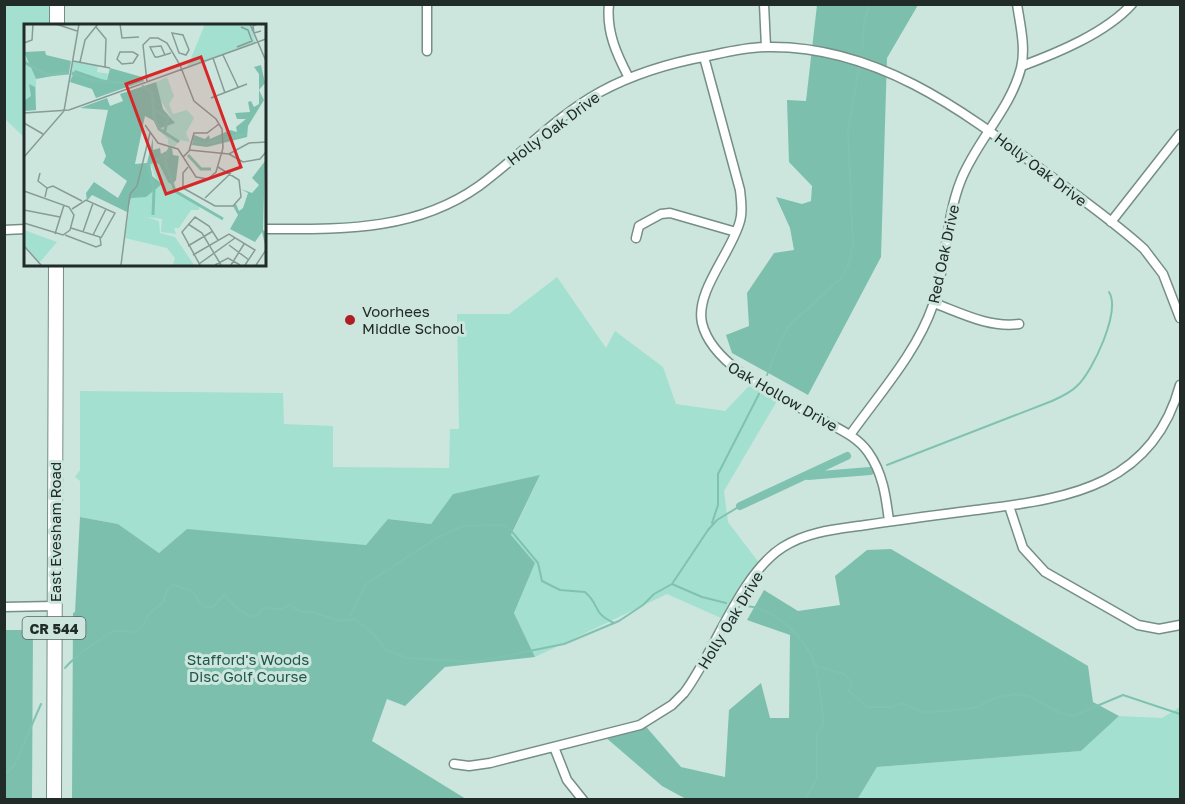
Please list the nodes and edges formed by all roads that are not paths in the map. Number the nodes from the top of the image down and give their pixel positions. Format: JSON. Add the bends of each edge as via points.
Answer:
{"nodes":[{"id":1,"x":57,"y":4,"type":"edge"},
{"id":2,"x":427,"y":4,"type":"edge"},
{"id":3,"x":609,"y":4,"type":"edge"},
{"id":4,"x":764,"y":4,"type":"edge"},
{"id":5,"x":1017,"y":4,"type":"edge"},
{"id":6,"x":1132,"y":4,"type":"edge"},
{"id":7,"x":57,"y":24,"type":"edge"},
{"id":8,"x":766,"y":47,"type":"junction"},
{"id":9,"x":427,"y":51,"type":"dead end"},
{"id":10,"x":704,"y":57,"type":"junction"},
{"id":11,"x":1022,"y":66,"type":"junction"},
{"id":12,"x":629,"y":78,"type":"junction"},
{"id":13,"x":989,"y":129,"type":"junction"},
{"id":14,"x":1180,"y":134,"type":"edge"},
{"id":15,"x":1111,"y":222,"type":"junction"},
{"id":16,"x":24,"y":229,"type":"edge"},
{"id":17,"x":266,"y":229,"type":"edge"},
{"id":18,"x":4,"y":230,"type":"edge"},
{"id":19,"x":736,"y":232,"type":"junction"},
{"id":20,"x":636,"y":238,"type":"dead end"},
{"id":21,"x":56,"y":266,"type":"edge"},
{"id":22,"x":934,"y":303,"type":"junction"},
{"id":23,"x":1180,"y":318,"type":"edge"},
{"id":24,"x":1019,"y":324,"type":"dead end"},
{"id":25,"x":1180,"y":385,"type":"edge"},
{"id":26,"x":850,"y":435,"type":"junction"},
{"id":27,"x":1009,"y":506,"type":"junction"},
{"id":28,"x":889,"y":521,"type":"junction"},
{"id":29,"x":54,"y":606,"type":"junction"},
{"id":30,"x":4,"y":607,"type":"edge"},
{"id":31,"x":1180,"y":625,"type":"edge"},
{"id":32,"x":554,"y":747,"type":"junction"},
{"id":33,"x":454,"y":764,"type":"dead end"},
{"id":34,"x":54,"y":800,"type":"edge"},
{"id":35,"x":583,"y":800,"type":"edge"}],
"edges":[{"from":1,"to":7,"type":"main road"},
{"from":2,"to":9,"type":"street"},
{"from":3,"to":12,"type":"street","via":[[615,52]]},
{"from":4,"to":8,"type":"street"},
{"from":5,"to":11,"type":"street"},
{"from":6,"to":11,"type":"street","via":[[1060,52]]},
{"from":8,"to":10,"type":"street","name":"Holly Oak Drive"},
{"from":8,"to":13,"type":"street","name":"Holly Oak Drive","via":[[844,57],[904,78]]},
{"from":10,"to":12,"type":"street","name":"Holly Oak Drive","via":[[661,65]]},
{"from":10,"to":19,"type":"street","name":"Oak Hollow Drive","via":[[740,190],[741,219]]},
{"from":11,"to":13,"type":"street","name":"Red Oak Drive","via":[[1008,102]]},
{"from":12,"to":17,"type":"street","name":"Holly Oak Drive","via":[[580,106],[479,186],[419,216],[356,229]]},
{"from":13,"to":15,"type":"street","name":"Holly Oak Drive"},
{"from":13,"to":22,"type":"street","name":"Red Oak Drive","via":[[971,158],[954,202]]},
{"from":14,"to":15,"type":"street"},
{"from":15,"to":23,"type":"street","name":"Holly Oak Drive","via":[[1153,260],[1171,291]]},
{"from":16,"to":18,"type":"street"},
{"from":19,"to":20,"type":"street","via":[[670,213],[639,226]]},
{"from":19,"to":26,"type":"street","name":"Oak Hollow Drive","via":[[707,291],[701,318],[711,343],[735,370]]},
{"from":21,"to":29,"type":"main road","name":"East Evesham Road","number":"CR 544"},
{"from":22,"to":24,"type":"street","via":[[988,323]]},
{"from":22,"to":26,"type":"street","name":"Red Oak Drive","via":[[915,342]]},
{"from":25,"to":27,"type":"street","name":"Holly Oak Drive","via":[[1153,442],[1129,466],[1087,490]]},
{"from":26,"to":28,"type":"street","name":"Oak Hollow Drive","via":[[869,453],[878,470]]},
{"from":27,"to":28,"type":"street","name":"Holly Oak Drive"},
{"from":27,"to":31,"type":"street","via":[[1023,548],[1045,572],[1138,624],[1159,629]]},
{"from":28,"to":32,"type":"street","name":"Holly Oak Drive","via":[[818,532],[783,547],[747,587],[691,684],[672,705],[640,725]]},
{"from":29,"to":30,"type":"street"},
{"from":29,"to":34,"type":"main road","name":"East Evesham Road","number":"CR 544"},
{"from":32,"to":33,"type":"street","name":"Holly Oak Drive","via":[[490,763]]},
{"from":32,"to":35,"type":"street","via":[[567,780]]}]}
